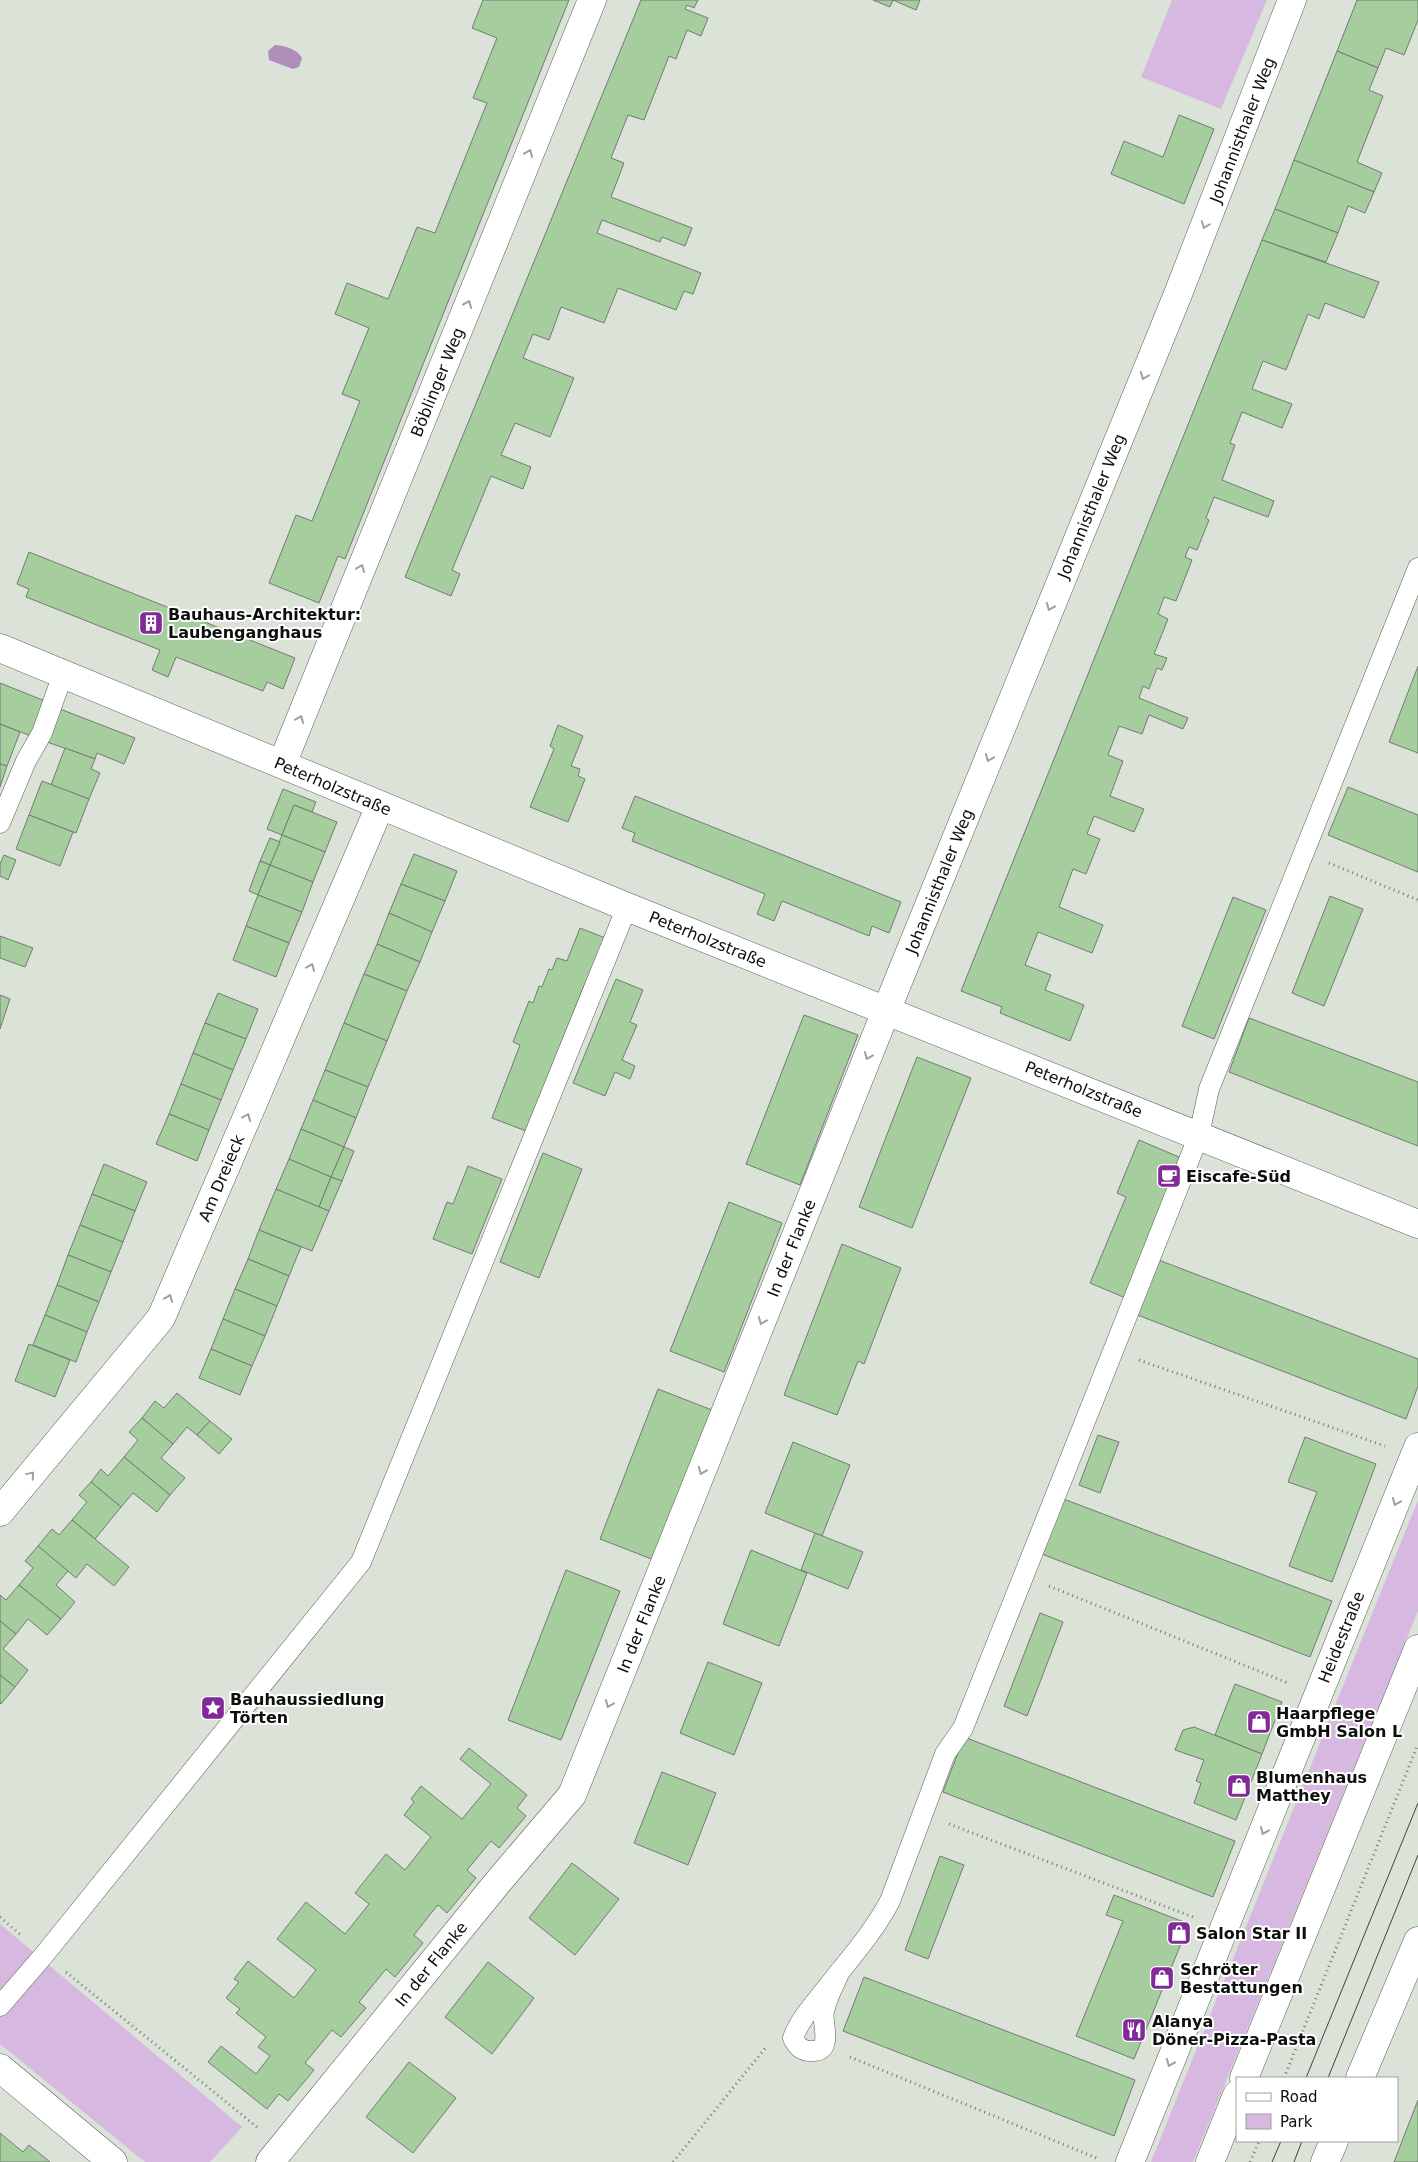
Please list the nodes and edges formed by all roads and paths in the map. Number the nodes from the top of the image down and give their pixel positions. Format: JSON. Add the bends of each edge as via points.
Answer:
{"nodes":[{"id":1,"x":592,"y":0,"type":"edge"},
{"id":2,"x":1292,"y":0,"type":"edge"},
{"id":3,"x":1418,"y":568,"type":"edge"},
{"id":4,"x":0,"y":648,"type":"edge"},
{"id":5,"x":63,"y":674,"type":"junction"},
{"id":6,"x":282,"y":764,"type":"junction"},
{"id":7,"x":380,"y":806,"type":"junction"},
{"id":8,"x":0,"y":822,"type":"edge"},
{"id":9,"x":1303,"y":853,"type":"junction"},
{"id":10,"x":1418,"y":900,"type":"edge"},
{"id":11,"x":627,"y":907,"type":"junction"},
{"id":12,"x":886,"y":1011,"type":"junction"},
{"id":13,"x":1199,"y":1135,"type":"junction"},
{"id":14,"x":1418,"y":1224,"type":"edge"},
{"id":15,"x":1112,"y":1350,"type":"junction"},
{"id":16,"x":1416,"y":1452,"type":"edge"},
{"id":17,"x":0,"y":1512,"type":"edge"},
{"id":18,"x":1022,"y":1576,"type":"junction"},
{"id":19,"x":1418,"y":1649,"type":"edge"},
{"id":20,"x":1318,"y":1695,"type":"junction"},
{"id":21,"x":1418,"y":1744,"type":"edge"},
{"id":22,"x":923,"y":1814,"type":"junction"},
{"id":23,"x":0,"y":1917,"type":"edge"},
{"id":24,"x":1225,"y":1929,"type":"junction"},
{"id":25,"x":1418,"y":1941,"type":"edge"},
{"id":26,"x":44,"y":1955,"type":"junction"},
{"id":27,"x":840,"y":1971,"type":"junction"},
{"id":28,"x":0,"y":2006,"type":"edge"},
{"id":29,"x":798,"y":2026,"type":"junction"},
{"id":30,"x":826,"y":2040,"type":"junction"},
{"id":31,"x":0,"y":2068,"type":"edge"},
{"id":32,"x":1244,"y":2077,"type":"edge"},
{"id":33,"x":1284,"y":2077,"type":"edge"},
{"id":34,"x":1360,"y":2077,"type":"edge"},
{"id":35,"x":1236,"y":2097,"type":"edge"},
{"id":36,"x":1259,"y":2142,"type":"edge"},
{"id":37,"x":1334,"y":2142,"type":"edge"},
{"id":38,"x":276,"y":2155,"type":"edge"},
{"id":39,"x":113,"y":2162,"type":"edge"},
{"id":40,"x":673,"y":2162,"type":"edge"},
{"id":41,"x":1107,"y":2162,"type":"edge"},
{"id":42,"x":1130,"y":2162,"type":"edge"},
{"id":43,"x":1210,"y":2162,"type":"edge"},
{"id":44,"x":1250,"y":2162,"type":"edge"},
{"id":45,"x":1325,"y":2162,"type":"edge"}],
"edges":[{"from":6,"to":1,"type":"street","name":"Böblinger Weg","one_way":true},
{"from":2,"to":12,"type":"street","name":"Johannisthaler Weg","one_way":true,"via":[[1178,294]]},
{"from":3,"to":9,"type":"lane"},
{"from":4,"to":5,"type":"street","name":"Peterholzstraße"},
{"from":5,"to":6,"type":"street","name":"Peterholzstraße"},
{"from":5,"to":8,"type":"lane","via":[[42,733],[26,761]]},
{"from":6,"to":7,"type":"street","name":"Peterholzstraße"},
{"from":7,"to":11,"type":"street","name":"Peterholzstraße"},
{"from":17,"to":7,"type":"street","name":"Am Dreieck","one_way":true,"via":[[161,1318]]},
{"from":9,"to":10,"type":"path"},
{"from":9,"to":13,"type":"lane","via":[[1209,1089]]},
{"from":11,"to":12,"type":"street","name":"Peterholzstraße"},
{"from":11,"to":26,"type":"lane","via":[[361,1562]]},
{"from":12,"to":13,"type":"street","name":"Peterholzstraße"},
{"from":12,"to":38,"type":"street","name":"In der Flanke","one_way":true,"via":[[572,1795]]},
{"from":13,"to":14,"type":"street","name":"Peterholzstraße"},
{"from":13,"to":15,"type":"lane"},
{"from":15,"to":16,"type":"path"},
{"from":15,"to":18,"type":"lane"},
{"from":16,"to":20,"type":"street","name":"Heidestraße","one_way":true},
{"from":18,"to":20,"type":"path"},
{"from":18,"to":22,"type":"lane","via":[[963,1728],[945,1754]]},
{"from":19,"to":32,"type":"street"},
{"from":20,"to":24,"type":"street","name":"Heidestraße","one_way":true},
{"from":21,"to":33,"type":"path"},
{"from":22,"to":24,"type":"path"},
{"from":22,"to":27,"type":"lane","via":[[879,1922]]},
{"from":23,"to":26,"type":"path"},
{"from":24,"to":42,"type":"street","name":"Heidestraße","one_way":true},
{"from":25,"to":34,"type":"street"},
{"from":26,"to":28,"type":"lane"},
{"from":26,"to":38,"type":"path"},
{"from":27,"to":29,"type":"lane"},
{"from":27,"to":30,"type":"lane","via":[[824,2010]]},
{"from":29,"to":30,"type":"lane","via":[[793,2038],[797,2046],[806,2051],[816,2052]]},
{"from":29,"to":40,"type":"path","via":[[781,2028]]},
{"from":30,"to":41,"type":"path","via":[[838,2052]]},
{"from":31,"to":39,"type":"street"},
{"from":35,"to":43,"type":"street"},
{"from":36,"to":44,"type":"path"},
{"from":37,"to":45,"type":"street"}]}
